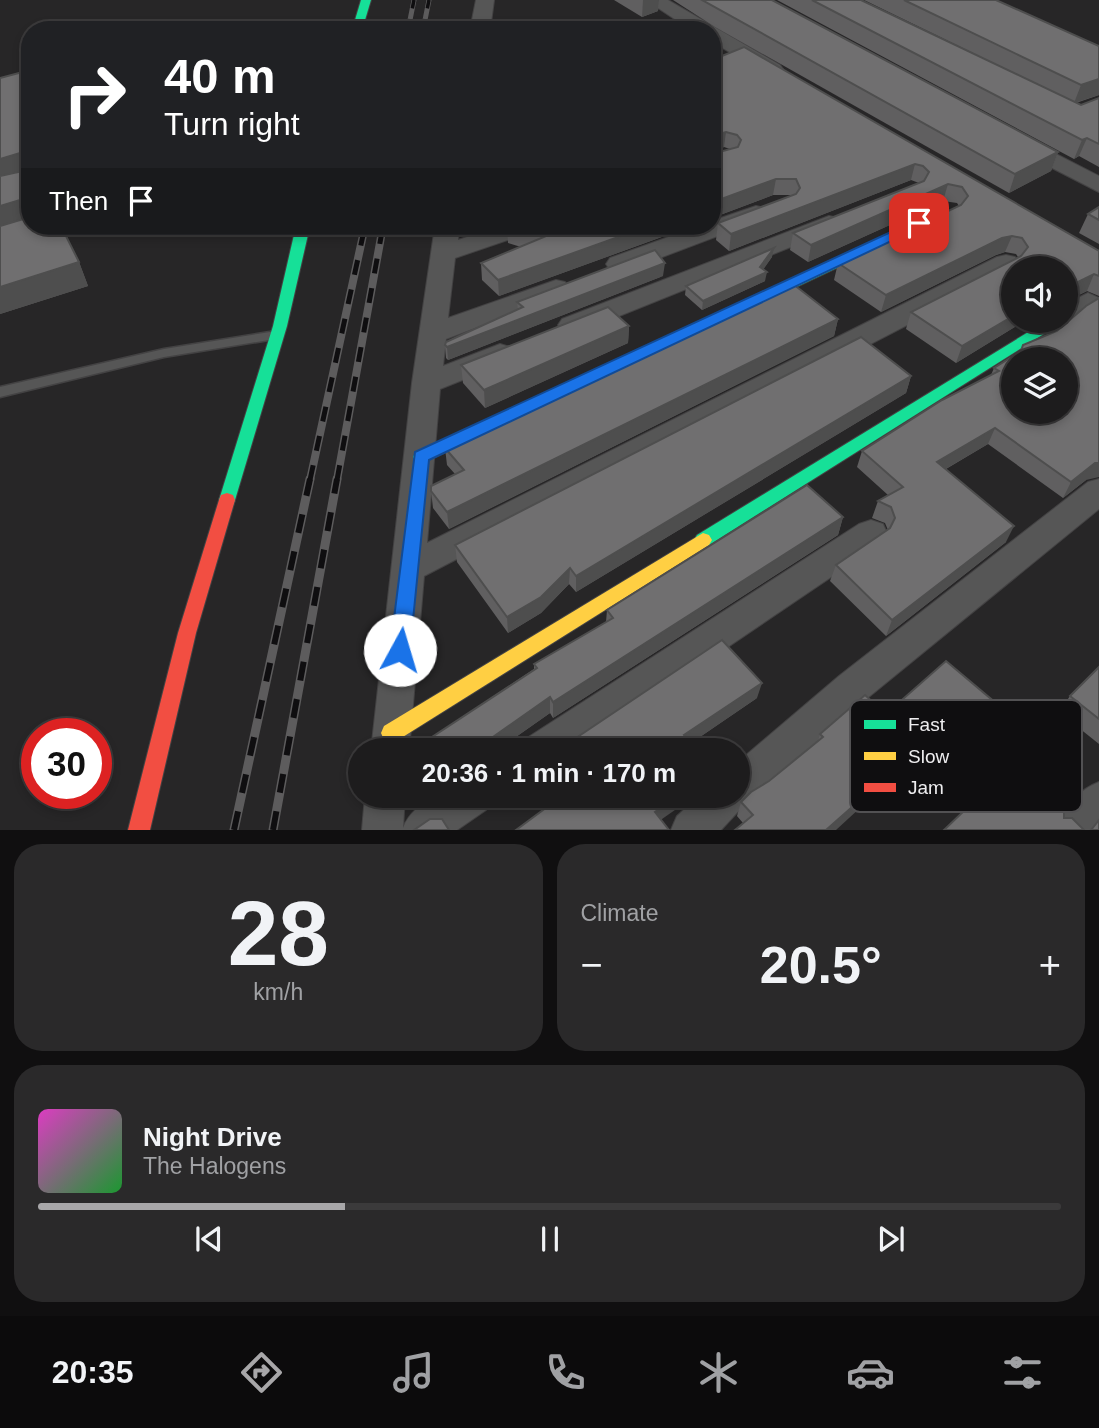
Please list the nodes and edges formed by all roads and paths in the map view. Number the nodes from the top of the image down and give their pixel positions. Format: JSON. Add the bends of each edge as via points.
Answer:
{"nodes":[{"id":1,"x":366,"y":0,"type":"edge"},
{"id":2,"x":485,"y":0,"type":"edge"},
{"id":3,"x":655,"y":0,"type":"edge"},
{"id":4,"x":360,"y":21,"type":"edge"},
{"id":5,"x":482,"y":21,"type":"edge"},
{"id":6,"x":690,"y":21,"type":"edge"},
{"id":7,"x":721,"y":39,"type":"edge"},
{"id":8,"x":796,"y":82,"type":"edge"},
{"id":9,"x":1001,"y":132,"type":"edge"},
{"id":10,"x":1099,"y":185,"type":"edge"},
{"id":11,"x":783,"y":203,"type":"edge"},
{"id":12,"x":944,"y":212,"type":"edge"},
{"id":13,"x":847,"y":216,"type":"edge"},
{"id":14,"x":721,"y":226,"type":"edge"},
{"id":15,"x":301,"y":235,"type":"edge"},
{"id":16,"x":474,"y":235,"type":"edge"},
{"id":17,"x":697,"y":235,"type":"edge"},
{"id":18,"x":445,"y":240,"type":"edge"},
{"id":19,"x":1001,"y":266,"type":"edge"},
{"id":20,"x":601,"y":271,"type":"edge"},
{"id":21,"x":575,"y":281,"type":"edge"},
{"id":22,"x":553,"y":332,"type":"edge"},
{"id":23,"x":1038,"y":333,"type":"edge"},
{"id":24,"x":277,"y":334,"type":"junction"},
{"id":25,"x":432,"y":334,"type":"junction"},
{"id":26,"x":528,"y":343,"type":"edge"},
{"id":27,"x":426,"y":383,"type":"junction"},
{"id":28,"x":0,"y":392,"type":"edge"},
{"id":29,"x":421,"y":457,"type":"junction"},
{"id":30,"x":1099,"y":491,"type":"edge"},
{"id":31,"x":871,"y":533,"type":"dead end"},
{"id":32,"x":408,"y":568,"type":"junction"},
{"id":33,"x":390,"y":738,"type":"edge"},
{"id":34,"x":396,"y":738,"type":"edge"},
{"id":35,"x":561,"y":738,"type":"edge"},
{"id":36,"x":750,"y":777,"type":"edge"},
{"id":37,"x":1099,"y":801,"type":"edge"},
{"id":38,"x":384,"y":808,"type":"edge"},
{"id":39,"x":454,"y":808,"type":"edge"},
{"id":40,"x":716,"y":808,"type":"edge"},
{"id":41,"x":139,"y":830,"type":"edge"},
{"id":42,"x":382,"y":830,"type":"edge"},
{"id":43,"x":422,"y":830,"type":"edge"},
{"id":44,"x":691,"y":830,"type":"edge"},
{"id":45,"x":1074,"y":830,"type":"edge"}],
"edges":[{"from":1,"to":4,"type":"street"},
{"from":2,"to":5,"type":"street"},
{"from":3,"to":6,"type":"street"},
{"from":7,"to":8,"type":"street"},
{"from":9,"to":10,"type":"street"},
{"from":11,"to":14,"type":"street"},
{"from":12,"to":29,"type":"street"},
{"from":13,"to":22,"type":"street"},
{"from":15,"to":24,"type":"street"},
{"from":16,"to":18,"type":"street"},
{"from":17,"to":20,"type":"street"},
{"from":18,"to":25,"type":"street"},
{"from":19,"to":32,"type":"street"},
{"from":21,"to":25,"type":"street"},
{"from":23,"to":34,"type":"street"},
{"from":24,"to":28,"type":"lane","via":[[164,353]]},
{"from":24,"to":41,"type":"street","via":[[187,634]]},
{"from":25,"to":27,"type":"street"},
{"from":26,"to":27,"type":"street"},
{"from":27,"to":29,"type":"street"},
{"from":29,"to":32,"type":"street"},
{"from":30,"to":36,"type":"street","via":[[852,688]]},
{"from":31,"to":35,"type":"street"},
{"from":32,"to":33,"type":"street"},
{"from":37,"to":45,"type":"street"},
{"from":38,"to":42,"type":"street"},
{"from":39,"to":43,"type":"street"},
{"from":40,"to":44,"type":"street"}]}
